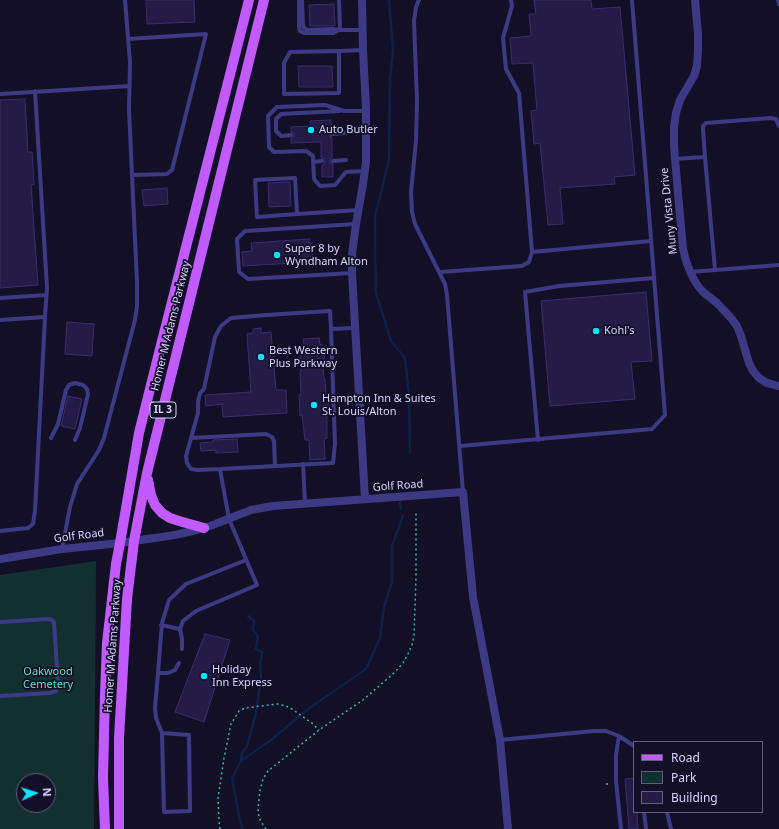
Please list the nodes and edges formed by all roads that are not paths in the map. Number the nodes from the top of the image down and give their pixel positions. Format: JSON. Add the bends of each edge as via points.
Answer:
{"nodes":[{"id":1,"x":125,"y":0,"type":"edge"},
{"id":2,"x":249,"y":0,"type":"edge"},
{"id":3,"x":264,"y":0,"type":"edge"},
{"id":4,"x":298,"y":0,"type":"edge"},
{"id":5,"x":302,"y":0,"type":"edge"},
{"id":6,"x":339,"y":0,"type":"edge"},
{"id":7,"x":362,"y":0,"type":"edge"},
{"id":8,"x":419,"y":0,"type":"edge"},
{"id":9,"x":512,"y":0,"type":"edge"},
{"id":10,"x":632,"y":0,"type":"edge"},
{"id":11,"x":695,"y":0,"type":"edge"},
{"id":12,"x":778,"y":0,"type":"edge"},
{"id":13,"x":779,"y":4,"type":"edge"},
{"id":14,"x":340,"y":30,"type":"junction"},
{"id":15,"x":362,"y":30,"type":"junction"},
{"id":16,"x":128,"y":39,"type":"junction"},
{"id":17,"x":363,"y":50,"type":"junction"},
{"id":18,"x":339,"y":51,"type":"junction"},
{"id":19,"x":129,"y":86,"type":"junction"},
{"id":20,"x":35,"y":91,"type":"junction"},
{"id":21,"x":0,"y":94,"type":"edge"},
{"id":22,"x":344,"y":111,"type":"junction"},
{"id":23,"x":366,"y":111,"type":"junction"},
{"id":24,"x":779,"y":126,"type":"edge"},
{"id":25,"x":345,"y":133,"type":"dead end"},
{"id":26,"x":332,"y":134,"type":"dead end"},
{"id":27,"x":291,"y":135,"type":"dead end"},
{"id":28,"x":705,"y":157,"type":"junction"},
{"id":29,"x":675,"y":159,"type":"junction"},
{"id":30,"x":346,"y":160,"type":"dead end"},
{"id":31,"x":322,"y":161,"type":"dead end"},
{"id":32,"x":333,"y":161,"type":"dead end"},
{"id":33,"x":313,"y":162,"type":"junction"},
{"id":34,"x":365,"y":171,"type":"junction"},
{"id":35,"x":132,"y":175,"type":"junction"},
{"id":36,"x":359,"y":210,"type":"junction"},
{"id":37,"x":297,"y":214,"type":"junction"},
{"id":38,"x":356,"y":224,"type":"junction"},
{"id":39,"x":651,"y":241,"type":"junction"},
{"id":40,"x":532,"y":252,"type":"junction"},
{"id":41,"x":779,"y":265,"type":"edge"},
{"id":42,"x":715,"y":270,"type":"junction"},
{"id":43,"x":440,"y":272,"type":"junction"},
{"id":44,"x":690,"y":272,"type":"junction"},
{"id":45,"x":352,"y":273,"type":"junction"},
{"id":46,"x":654,"y":278,"type":"junction"},
{"id":47,"x":46,"y":295,"type":"junction"},
{"id":48,"x":0,"y":298,"type":"edge"},
{"id":49,"x":45,"y":317,"type":"junction"},
{"id":50,"x":0,"y":320,"type":"edge"},
{"id":51,"x":355,"y":328,"type":"junction"},
{"id":52,"x":331,"y":329,"type":"junction"},
{"id":53,"x":779,"y":386,"type":"edge"},
{"id":54,"x":51,"y":438,"type":"dead end"},
{"id":55,"x":192,"y":438,"type":"junction"},
{"id":56,"x":75,"y":440,"type":"dead end"},
{"id":57,"x":538,"y":440,"type":"junction"},
{"id":58,"x":460,"y":446,"type":"junction"},
{"id":59,"x":303,"y":464,"type":"junction"},
{"id":60,"x":276,"y":466,"type":"junction"},
{"id":61,"x":220,"y":470,"type":"junction"},
{"id":62,"x":147,"y":473,"type":"junction"},
{"id":63,"x":463,"y":492,"type":"junction"},
{"id":64,"x":365,"y":499,"type":"junction"},
{"id":65,"x":305,"y":503,"type":"junction"},
{"id":66,"x":229,"y":519,"type":"junction"},
{"id":67,"x":204,"y":528,"type":"junction"},
{"id":68,"x":0,"y":531,"type":"edge"},
{"id":69,"x":134,"y":541,"type":"junction"},
{"id":70,"x":120,"y":543,"type":"junction"},
{"id":71,"x":62,"y":549,"type":"junction"},
{"id":72,"x":0,"y":559,"type":"edge"},
{"id":73,"x":246,"y":560,"type":"junction"},
{"id":74,"x":0,"y":622,"type":"edge"},
{"id":75,"x":161,"y":625,"type":"junction"},
{"id":76,"x":180,"y":629,"type":"junction"},
{"id":77,"x":182,"y":649,"type":"dead end"},
{"id":78,"x":179,"y":663,"type":"dead end"},
{"id":79,"x":158,"y":673,"type":"junction"},
{"id":80,"x":0,"y":696,"type":"edge"},
{"id":81,"x":162,"y":733,"type":"junction"},
{"id":82,"x":619,"y":736,"type":"junction"},
{"id":83,"x":500,"y":740,"type":"junction"},
{"id":84,"x":633,"y":745,"type":"edge"},
{"id":85,"x":644,"y":813,"type":"edge"},
{"id":86,"x":667,"y":813,"type":"edge"},
{"id":87,"x":105,"y":829,"type":"edge"},
{"id":88,"x":119,"y":829,"type":"edge"},
{"id":89,"x":508,"y":829,"type":"edge"},
{"id":90,"x":621,"y":829,"type":"edge"},
{"id":91,"x":646,"y":829,"type":"edge"},
{"id":92,"x":672,"y":829,"type":"edge"}],
"edges":[{"from":1,"to":16,"type":"lane"},
{"from":2,"to":70,"type":"main road","name":"Homer M Adams Parkway","number":"IL 3","via":[[141,426]]},
{"from":3,"to":62,"type":"main road","name":"Homer M Adams Parkway","number":"IL 3"},
{"from":4,"to":14,"type":"lane","via":[[299,27],[304,34],[333,33]]},
{"from":5,"to":14,"type":"lane","via":[[304,28]]},
{"from":6,"to":14,"type":"lane"},
{"from":7,"to":15,"type":"street"},
{"from":8,"to":43,"type":"lane","via":[[414,21],[417,101],[412,212],[415,224]]},
{"from":9,"to":40,"type":"lane","via":[[503,38],[506,69],[519,92]]},
{"from":10,"to":39,"type":"lane"},
{"from":11,"to":29,"type":"street","name":"Muny Vista Drive","via":[[697,66],[676,113]]},
{"from":12,"to":13,"type":"lane"},
{"from":14,"to":15,"type":"lane"},
{"from":15,"to":17,"type":"street"},
{"from":16,"to":19,"type":"lane"},
{"from":16,"to":35,"type":"lane","via":[[206,34],[172,170],[167,174]]},
{"from":17,"to":18,"type":"lane"},
{"from":17,"to":23,"type":"street"},
{"from":18,"to":18,"type":"lane","via":[[290,52],[284,63],[284,94],[339,93]]},
{"from":19,"to":20,"type":"lane"},
{"from":19,"to":35,"type":"lane"},
{"from":20,"to":21,"type":"lane"},
{"from":20,"to":47,"type":"lane","via":[[47,267]]},
{"from":22,"to":23,"type":"lane"},
{"from":22,"to":27,"type":"lane","via":[[281,114],[276,119],[276,131],[281,136]]},
{"from":22,"to":33,"type":"lane","via":[[325,105],[277,107],[268,116],[269,147],[274,152],[306,151],[313,156]]},
{"from":23,"to":34,"type":"street"},
{"from":24,"to":28,"type":"lane","via":[[776,120],[770,118],[706,123],[703,126]]},
{"from":25,"to":26,"type":"lane"},
{"from":28,"to":29,"type":"lane"},
{"from":28,"to":42,"type":"lane"},
{"from":29,"to":44,"type":"street","name":"Muny Vista Drive","via":[[684,249]]},
{"from":30,"to":32,"type":"lane"},
{"from":31,"to":33,"type":"lane"},
{"from":33,"to":34,"type":"lane","via":[[314,179],[320,186],[335,185],[346,172]]},
{"from":34,"to":36,"type":"street"},
{"from":35,"to":71,"type":"lane","via":[[137,282],[136,320],[104,438],[77,484]]},
{"from":36,"to":37,"type":"lane"},
{"from":36,"to":38,"type":"street"},
{"from":37,"to":37,"type":"lane","via":[[257,217],[255,180],[295,178]]},
{"from":38,"to":45,"type":"street"},
{"from":38,"to":45,"type":"lane","via":[[245,231],[237,239],[239,272],[248,279]]},
{"from":39,"to":40,"type":"lane"},
{"from":39,"to":46,"type":"lane"},
{"from":40,"to":43,"type":"lane","via":[[530,262],[522,266]]},
{"from":41,"to":42,"type":"lane"},
{"from":42,"to":44,"type":"lane"},
{"from":43,"to":58,"type":"lane","via":[[448,295]]},
{"from":44,"to":53,"type":"street","name":"Muny Vista Drive","via":[[703,292],[717,303],[737,326],[753,371],[767,383]]},
{"from":45,"to":51,"type":"street"},
{"from":46,"to":57,"type":"lane","via":[[665,415],[652,429]]},
{"from":46,"to":57,"type":"lane","via":[[559,286],[525,292]]},
{"from":47,"to":48,"type":"lane"},
{"from":47,"to":49,"type":"lane"},
{"from":49,"to":50,"type":"lane"},
{"from":49,"to":68,"type":"lane","via":[[33,524],[28,528]]},
{"from":51,"to":52,"type":"lane"},
{"from":51,"to":64,"type":"street"},
{"from":52,"to":55,"type":"lane","via":[[330,311],[230,318],[221,326],[215,337],[204,389],[200,393]]},
{"from":52,"to":59,"type":"lane","via":[[335,444],[333,463]]},
{"from":54,"to":56,"type":"lane","via":[[58,424],[66,390],[69,385],[75,383],[83,385],[88,394]]},
{"from":55,"to":60,"type":"lane","via":[[266,434],[274,441]]},
{"from":55,"to":61,"type":"lane","via":[[186,456],[191,469]]},
{"from":57,"to":58,"type":"lane"},
{"from":58,"to":63,"type":"lane"},
{"from":59,"to":60,"type":"lane"},
{"from":59,"to":65,"type":"lane"},
{"from":60,"to":61,"type":"lane"},
{"from":61,"to":66,"type":"lane"},
{"from":62,"to":67,"type":"main road","via":[[151,495],[162,513]]},
{"from":62,"to":69,"type":"main road","name":"Homer M Adams Parkway","number":"IL 3"},
{"from":63,"to":64,"type":"street","name":"Golf Road"},
{"from":63,"to":83,"type":"street","via":[[473,597]]},
{"from":64,"to":65,"type":"street","name":"Golf Road"},
{"from":65,"to":66,"type":"street","name":"Golf Road","via":[[251,510]]},
{"from":66,"to":67,"type":"street","name":"Golf Road"},
{"from":66,"to":73,"type":"lane"},
{"from":67,"to":69,"type":"street","name":"Golf Road"},
{"from":69,"to":70,"type":"street","name":"Golf Road"},
{"from":69,"to":88,"type":"main road","name":"Homer M Adams Parkway","number":"IL 3","via":[[127,599],[119,738]]},
{"from":70,"to":71,"type":"street","name":"Golf Road"},
{"from":70,"to":87,"type":"main road","name":"Homer M Adams Parkway","number":"IL 3","via":[[108,643],[105,695]]},
{"from":71,"to":72,"type":"street","name":"Golf Road"},
{"from":73,"to":75,"type":"lane","via":[[186,584],[169,600]]},
{"from":73,"to":76,"type":"lane","via":[[257,585],[196,611],[183,621]]},
{"from":74,"to":80,"type":"lane","via":[[48,619],[54,622],[58,685],[56,691],[50,693]]},
{"from":75,"to":76,"type":"lane"},
{"from":75,"to":79,"type":"lane"},
{"from":76,"to":77,"type":"lane"},
{"from":78,"to":79,"type":"lane","via":[[168,673]]},
{"from":79,"to":81,"type":"lane","via":[[155,708]]},
{"from":81,"to":81,"type":"lane","via":[[189,735],[190,811],[164,812]]},
{"from":82,"to":83,"type":"lane","via":[[606,731],[594,731]]},
{"from":82,"to":84,"type":"lane"},
{"from":82,"to":90,"type":"lane","via":[[616,781]]},
{"from":83,"to":89,"type":"street"},
{"from":85,"to":91,"type":"lane"},
{"from":86,"to":92,"type":"lane"}]}
